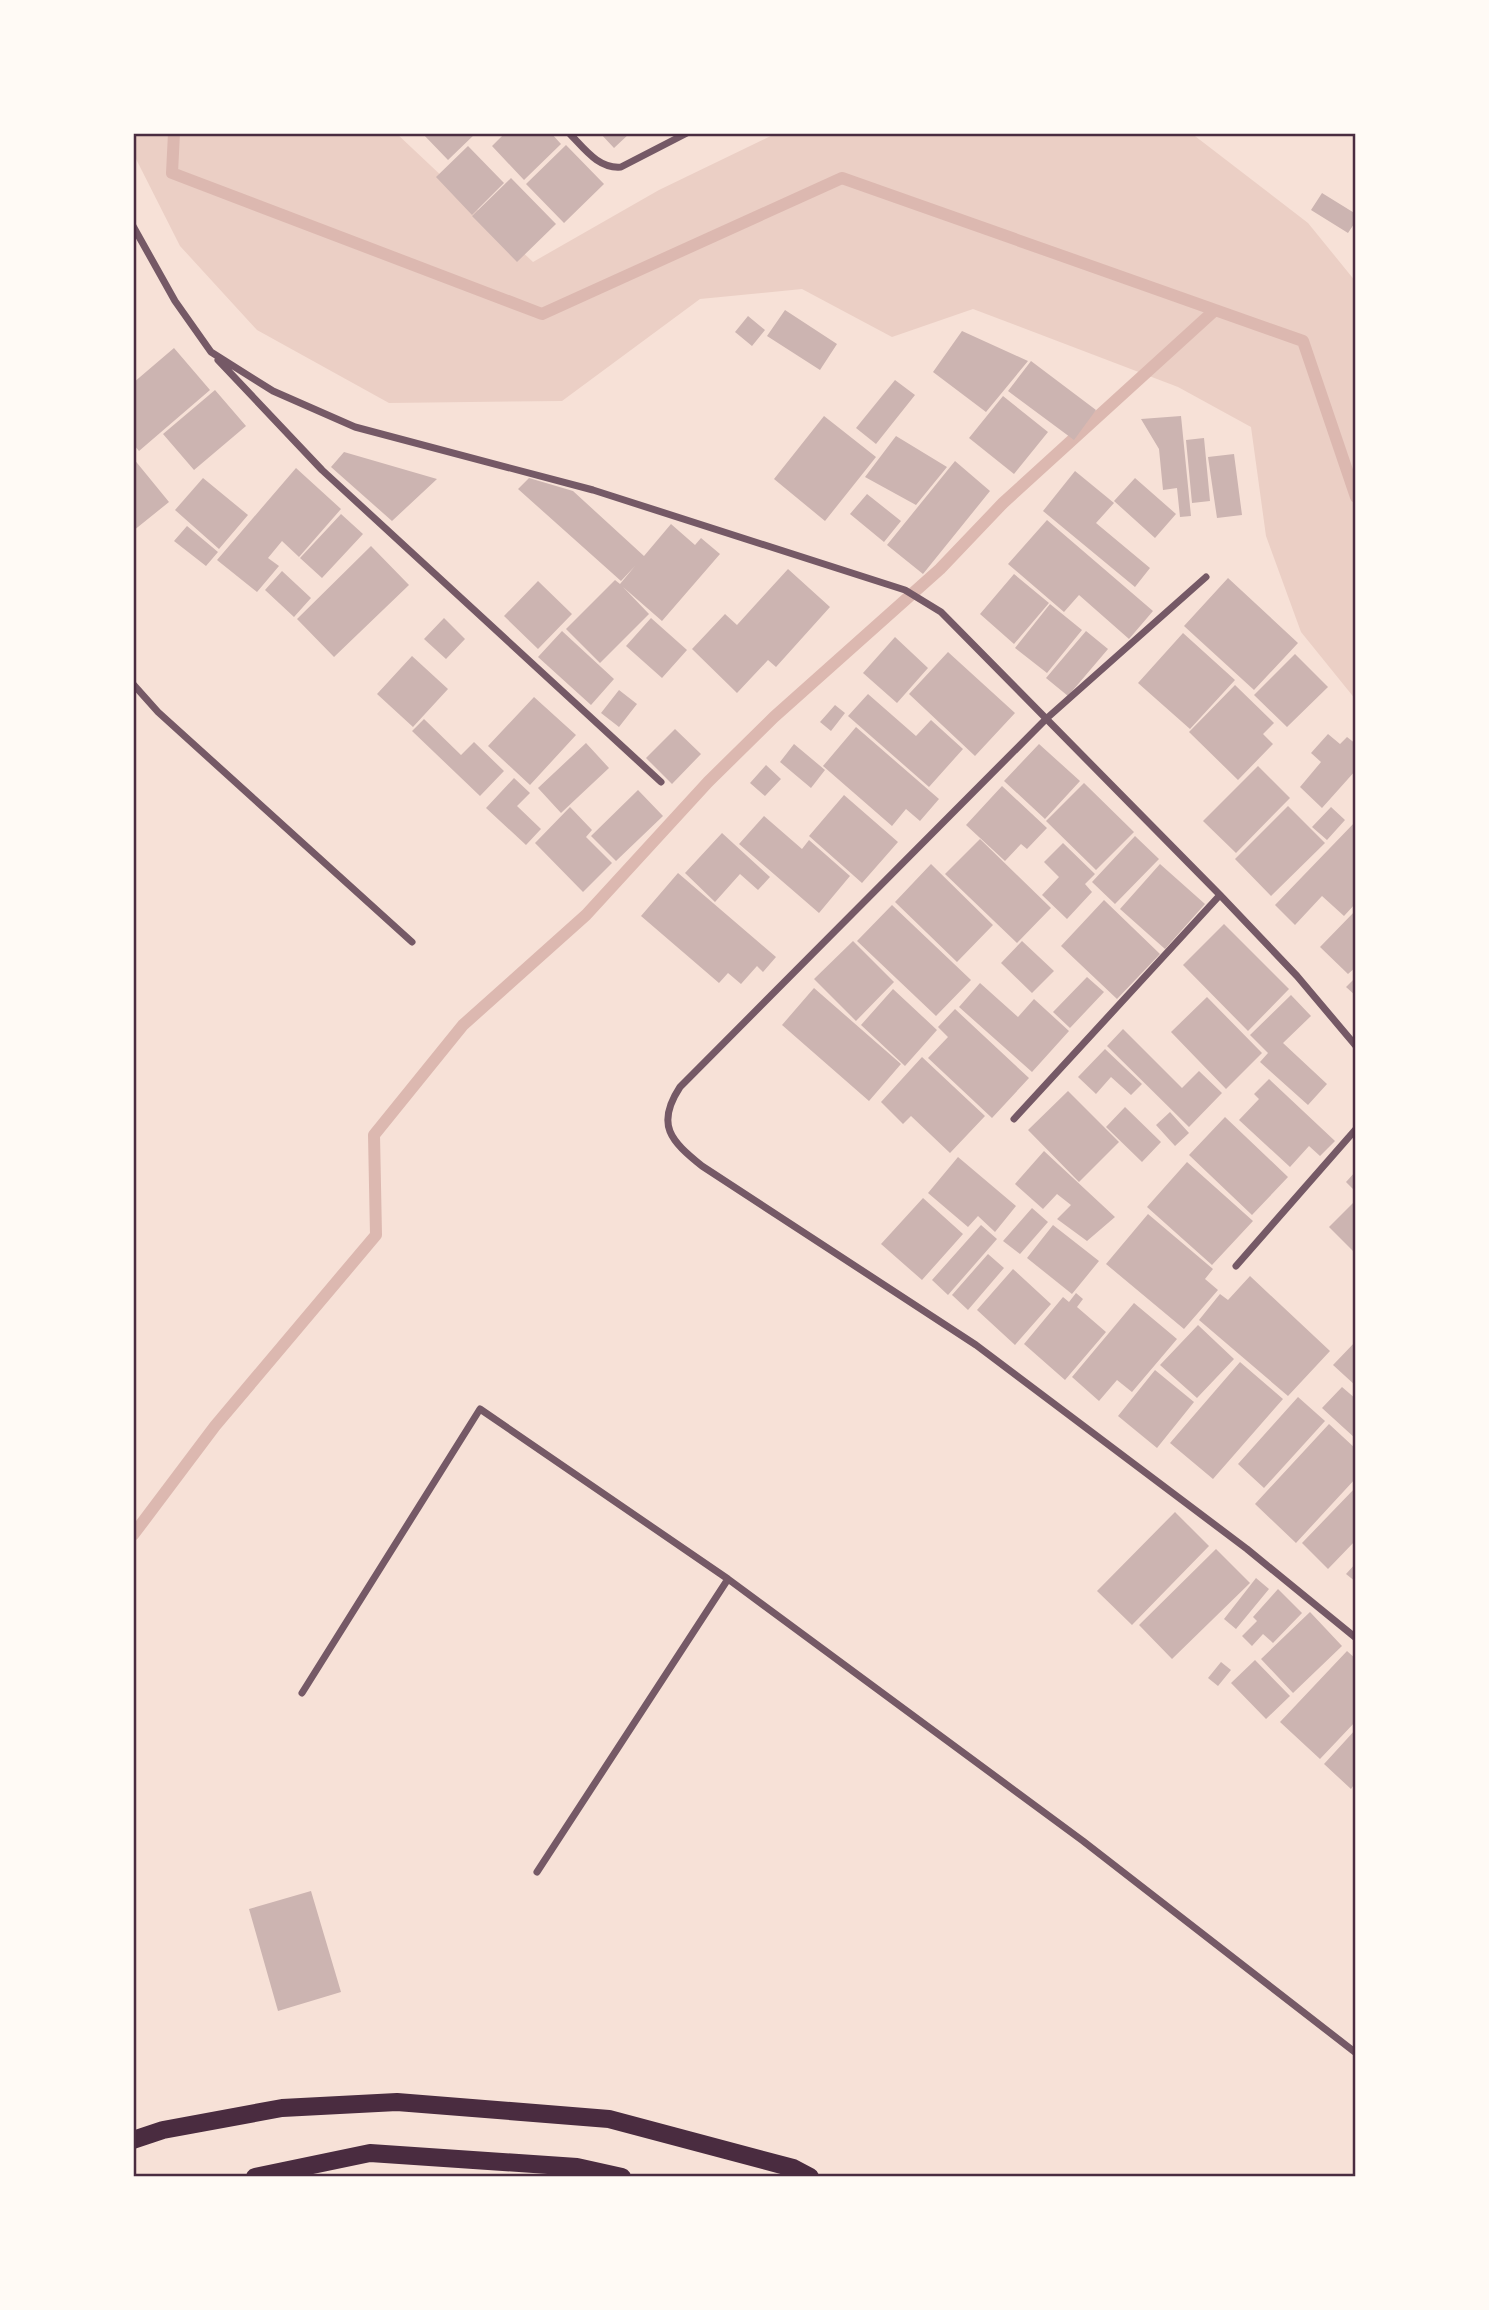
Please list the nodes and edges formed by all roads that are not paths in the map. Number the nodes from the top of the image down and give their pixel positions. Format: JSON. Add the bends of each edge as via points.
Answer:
{"nodes":[{"id":1,"x":569,"y":133,"type":"edge"},
{"id":2,"x":687,"y":133,"type":"edge"},
{"id":3,"x":133,"y":226,"type":"edge"},
{"id":4,"x":211,"y":352,"type":"junction"},
{"id":5,"x":1206,"y":577,"type":"dead end"},
{"id":6,"x":133,"y":684,"type":"edge"},
{"id":7,"x":1046,"y":719,"type":"junction"},
{"id":8,"x":661,"y":782,"type":"dead end"},
{"id":9,"x":1220,"y":895,"type":"junction"},
{"id":10,"x":412,"y":942,"type":"dead end"},
{"id":11,"x":1356,"y":1046,"type":"edge"},
{"id":12,"x":1014,"y":1119,"type":"dead end"},
{"id":13,"x":1356,"y":1129,"type":"edge"},
{"id":14,"x":1236,"y":1266,"type":"dead end"},
{"id":15,"x":728,"y":1579,"type":"junction"},
{"id":16,"x":1356,"y":1638,"type":"edge"},
{"id":17,"x":302,"y":1693,"type":"dead end"},
{"id":18,"x":537,"y":1872,"type":"dead end"},
{"id":19,"x":1356,"y":2053,"type":"edge"},
{"id":20,"x":133,"y":2140,"type":"edge"},
{"id":21,"x":255,"y":2177,"type":"edge"},
{"id":22,"x":622,"y":2177,"type":"edge"},
{"id":23,"x":810,"y":2177,"type":"edge"}],
"edges":[{"from":1,"to":2,"type":"street","via":[[596,161],[610,168],[621,167]]},
{"from":3,"to":4,"type":"street","via":[[175,301]]},
{"from":4,"to":7,"type":"street","via":[[273,391],[355,427],[593,490],[909,592],[956,624]]},
{"from":4,"to":8,"type":"street","via":[[322,470]]},
{"from":5,"to":7,"type":"street"},
{"from":6,"to":10,"type":"street","via":[[158,712]]},
{"from":7,"to":9,"type":"street"},
{"from":7,"to":16,"type":"street","via":[[680,1087],[668,1104],[671,1136],[702,1166],[976,1345],[1247,1549]]},
{"from":9,"to":11,"type":"street"},
{"from":9,"to":12,"type":"street"},
{"from":13,"to":14,"type":"street"},
{"from":15,"to":17,"type":"street","via":[[480,1409]]},
{"from":15,"to":18,"type":"street"},
{"from":15,"to":19,"type":"street","via":[[1083,1841]]},
{"from":20,"to":23,"type":"main road","via":[[282,2108],[397,2102],[609,2119],[793,2168]]},
{"from":21,"to":22,"type":"main road","via":[[370,2153],[577,2167]]}]}
